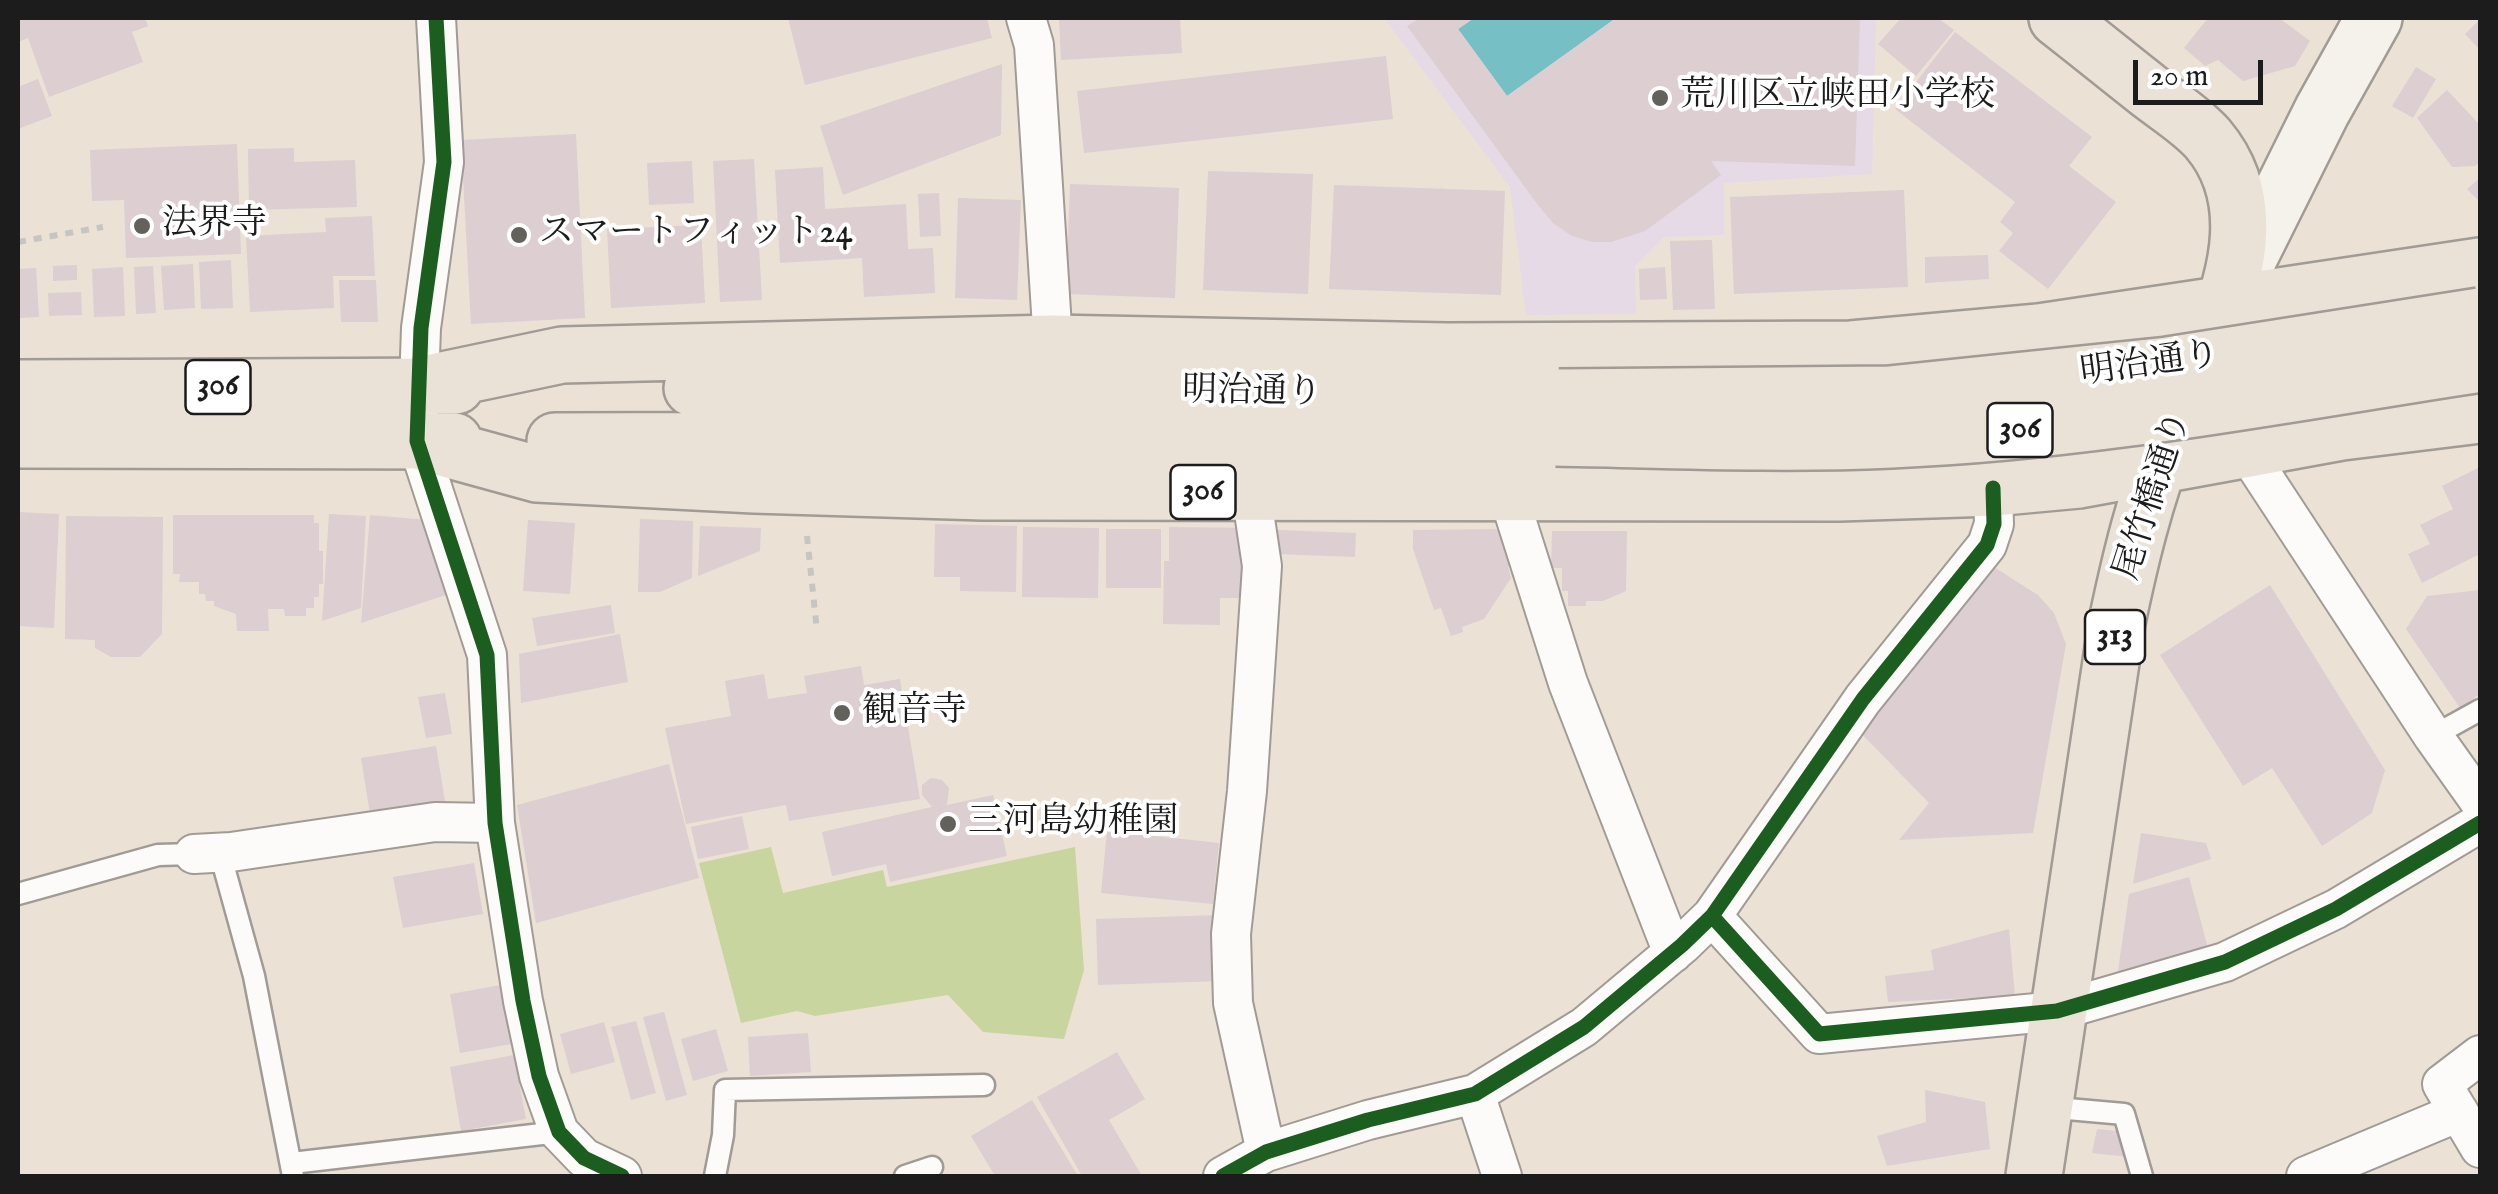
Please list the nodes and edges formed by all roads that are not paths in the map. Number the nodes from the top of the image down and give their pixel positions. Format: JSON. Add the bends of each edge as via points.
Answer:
{"nodes":[{"id":1,"x":436,"y":18,"type":"edge"},
{"id":2,"x":1026,"y":18,"type":"edge"},
{"id":3,"x":2057,"y":18,"type":"edge"},
{"id":4,"x":2374,"y":18,"type":"edge"},
{"id":5,"x":2480,"y":266,"type":"edge"},
{"id":6,"x":2224,"y":306,"type":"junction"},
{"id":7,"x":2480,"y":316,"type":"edge"},
{"id":8,"x":1054,"y":343,"type":"junction"},
{"id":9,"x":2480,"y":364,"type":"edge"},
{"id":10,"x":420,"y":385,"type":"junction"},
{"id":11,"x":18,"y":388,"type":"edge"},
{"id":12,"x":2480,"y":415,"type":"edge"},
{"id":13,"x":1557,"y":417,"type":"junction"},
{"id":14,"x":18,"y":440,"type":"edge"},
{"id":15,"x":417,"y":441,"type":"junction"},
{"id":16,"x":2243,"y":451,"type":"junction"},
{"id":17,"x":2157,"y":467,"type":"junction"},
{"id":18,"x":1993,"y":488,"type":"junction"},
{"id":19,"x":1507,"y":491,"type":"junction"},
{"id":20,"x":1252,"y":492,"type":"junction"},
{"id":21,"x":2480,"y":710,"type":"edge"},
{"id":22,"x":2433,"y":736,"type":"junction"},
{"id":23,"x":2480,"y":802,"type":"edge"},
{"id":24,"x":496,"y":823,"type":"junction"},
{"id":25,"x":2480,"y":823,"type":"edge"},
{"id":26,"x":207,"y":854,"type":"junction"},
{"id":27,"x":18,"y":894,"type":"edge"},
{"id":28,"x":1712,"y":916,"type":"junction"},
{"id":29,"x":1673,"y":953,"type":"junction"},
{"id":30,"x":2057,"y":1012,"type":"junction"},
{"id":31,"x":2480,"y":1055,"type":"edge"},
{"id":32,"x":984,"y":1085,"type":"dead end"},
{"id":33,"x":1475,"y":1094,"type":"junction"},
{"id":34,"x":2043,"y":1106,"type":"junction"},
{"id":35,"x":2459,"y":1112,"type":"junction"},
{"id":36,"x":560,"y":1132,"type":"junction"},
{"id":37,"x":2480,"y":1148,"type":"edge"},
{"id":38,"x":1266,"y":1152,"type":"junction"},
{"id":39,"x":932,"y":1167,"type":"dead end"},
{"id":40,"x":293,"y":1170,"type":"edge"},
{"id":41,"x":622,"y":1176,"type":"edge"},
{"id":42,"x":715,"y":1176,"type":"edge"},
{"id":43,"x":906,"y":1176,"type":"edge"},
{"id":44,"x":1223,"y":1176,"type":"edge"},
{"id":45,"x":1502,"y":1176,"type":"edge"},
{"id":46,"x":2034,"y":1176,"type":"edge"},
{"id":47,"x":2142,"y":1176,"type":"edge"},
{"id":48,"x":2306,"y":1176,"type":"edge"}],
"edges":[{"from":1,"to":10,"type":"street","via":[[444,162],[420,328]]},
{"from":2,"to":8,"type":"street","via":[[1034,45]]},
{"from":3,"to":6,"type":"main road","name":"尾竹橋通り","number":"313","via":[[2207,138],[2227,170],[2239,205],[2239,241]]},
{"from":4,"to":6,"type":"main road"},
{"from":5,"to":6,"type":"main road","number":"306"},
{"from":6,"to":8,"type":"main road","number":"306","via":[[1851,349],[1447,351]]},
{"from":6,"to":16,"type":"street","via":[[2214,366],[2223,411]]},
{"from":6,"to":17,"type":"main road","name":"尾竹橋通り","number":"313"},
{"from":7,"to":13,"type":"main road","name":"明治通り","number":"306","bridge":true,"via":[[2168,364],[1889,394]]},
{"from":8,"to":10,"type":"main road","number":"306","via":[[562,356]]},
{"from":9,"to":13,"type":"main road","name":"明治通り","number":"306","bridge":true,"via":[[2168,411],[1911,439],[1766,442]]},
{"from":10,"to":11,"type":"main road","name":"明治通り","number":"306"},
{"from":10,"to":13,"type":"main road","name":"明治通り","number":"306"},
{"from":10,"to":15,"type":"street"},
{"from":12,"to":16,"type":"main road","number":"306"},
{"from":13,"to":15,"type":"main road","name":"明治通り","number":"306"},
{"from":14,"to":15,"type":"main road","name":"明治通り","number":"306"},
{"from":15,"to":20,"type":"main road","number":"306","via":[[537,474],[983,492]]},
{"from":15,"to":24,"type":"street","via":[[487,655]]},
{"from":16,"to":17,"type":"main road","number":"306"},
{"from":16,"to":22,"type":"street"},
{"from":17,"to":18,"type":"main road","number":"306"},
{"from":17,"to":30,"type":"main road","name":"尾竹橋通り","number":"313","via":[[2118,622]]},
{"from":18,"to":19,"type":"main road","number":"306"},
{"from":18,"to":28,"type":"street","via":[[1987,545],[1863,699]]},
{"from":19,"to":20,"type":"main road","number":"306"},
{"from":19,"to":29,"type":"street","via":[[1568,683]]},
{"from":20,"to":38,"type":"street","via":[[1262,566],[1231,934],[1233,1003]]},
{"from":21,"to":22,"type":"lane"},
{"from":22,"to":23,"type":"street"},
{"from":24,"to":26,"type":"street","via":[[416,824]]},
{"from":24,"to":36,"type":"street","via":[[523,1001]]},
{"from":25,"to":30,"type":"street","via":[[2336,909],[2225,962]]},
{"from":26,"to":27,"type":"lane","via":[[158,855]]},
{"from":26,"to":40,"type":"lane","via":[[254,976]]},
{"from":28,"to":29,"type":"street"},
{"from":28,"to":30,"type":"street","via":[[1819,1034]]},
{"from":29,"to":33,"type":"street","via":[[1584,1027]]},
{"from":30,"to":34,"type":"main road","name":"尾竹橋通り","number":"313"},
{"from":31,"to":35,"type":"street","via":[[2442,1084]]},
{"from":32,"to":42,"type":"lane","via":[[725,1090]]},
{"from":33,"to":38,"type":"street"},
{"from":33,"to":45,"type":"street"},
{"from":34,"to":46,"type":"main road","name":"尾竹橋通り","number":"313"},
{"from":34,"to":47,"type":"lane","via":[[2124,1114]]},
{"from":35,"to":37,"type":"street"},
{"from":35,"to":48,"type":"street"},
{"from":36,"to":40,"type":"lane"},
{"from":36,"to":41,"type":"street","via":[[584,1158]]},
{"from":38,"to":44,"type":"street"},
{"from":39,"to":43,"type":"lane"}]}
